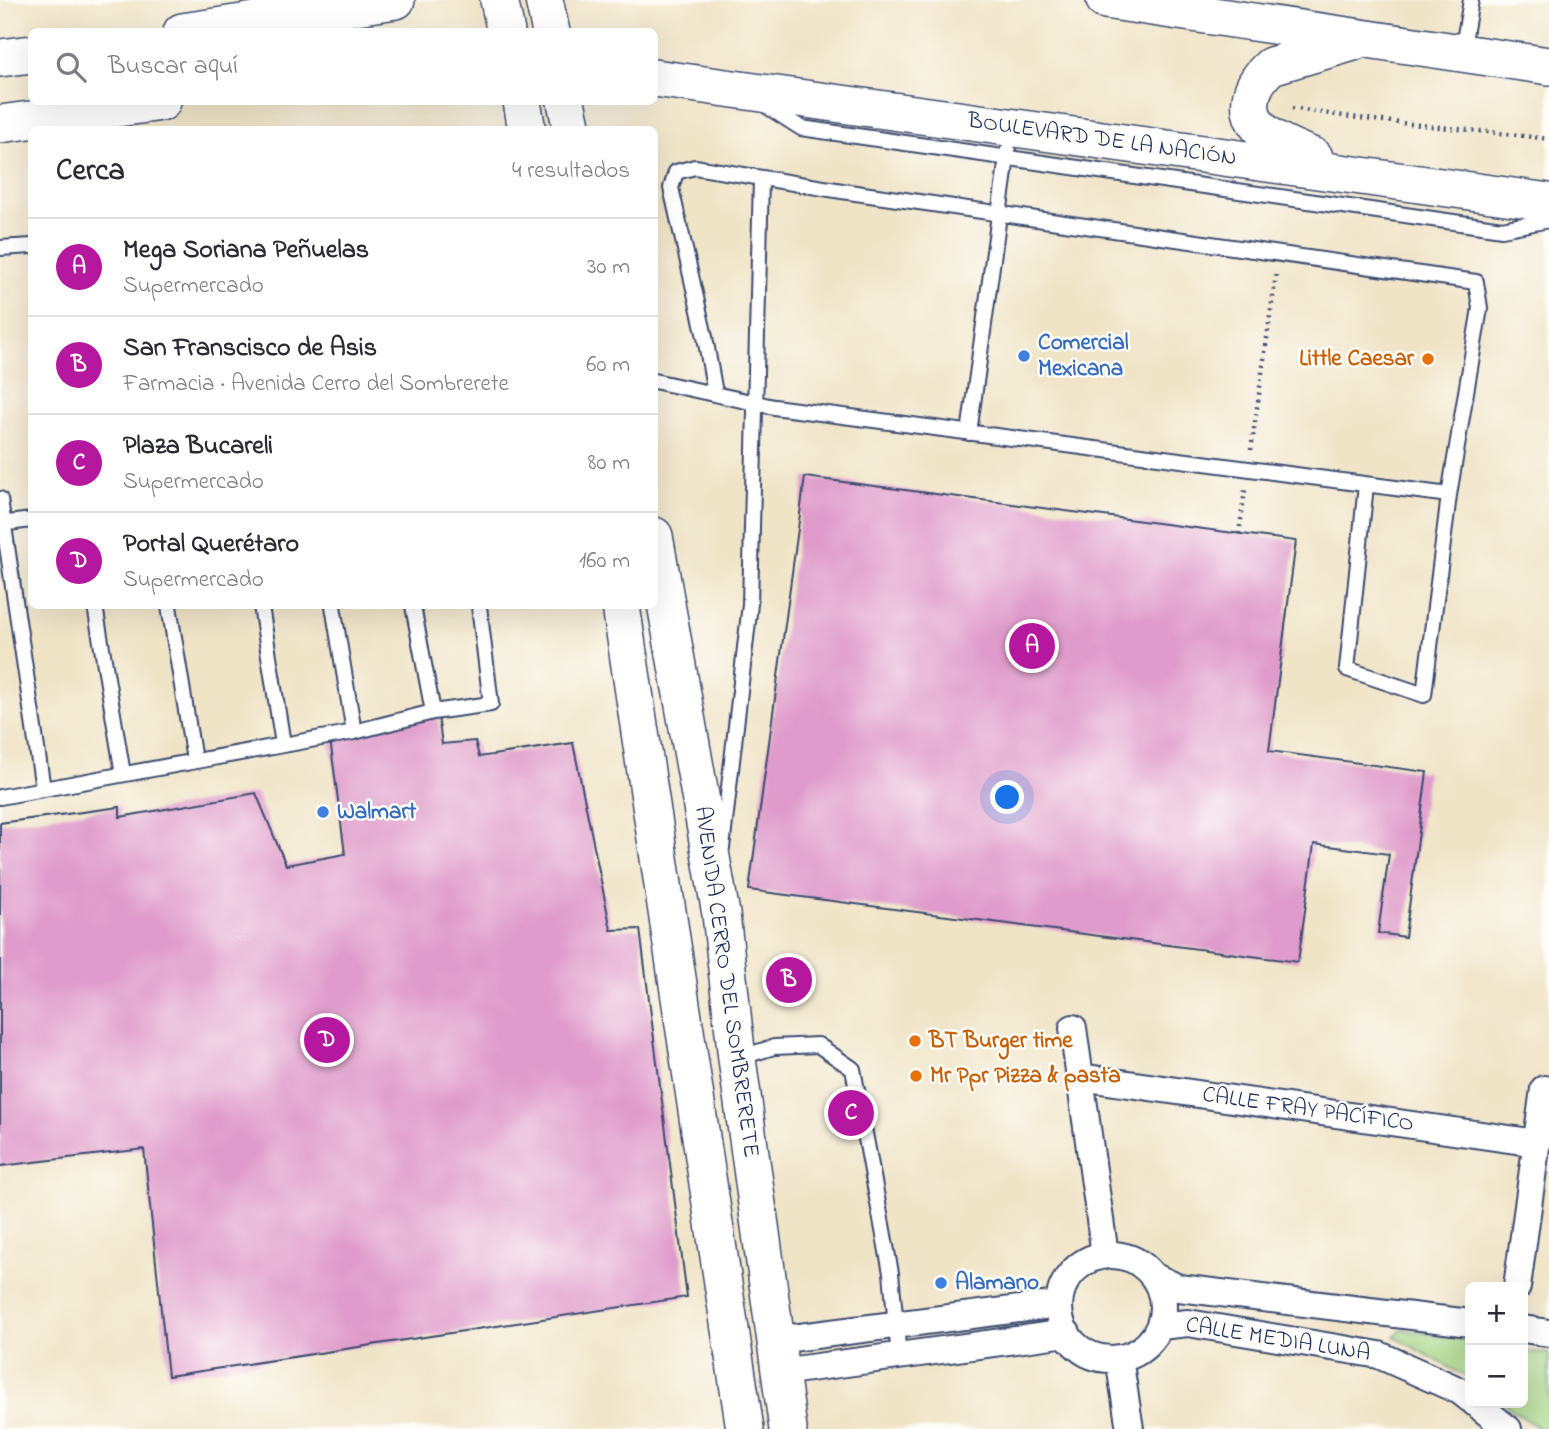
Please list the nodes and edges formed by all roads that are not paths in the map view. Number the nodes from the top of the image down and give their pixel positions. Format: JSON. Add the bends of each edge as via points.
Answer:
{"nodes":[{"id":1,"x":396,"y":0,"type":"edge"},
{"id":2,"x":499,"y":0,"type":"edge"},
{"id":3,"x":513,"y":0,"type":"edge"},
{"id":4,"x":533,"y":0,"type":"edge"},
{"id":5,"x":544,"y":0,"type":"edge"},
{"id":6,"x":1105,"y":0,"type":"edge"},
{"id":7,"x":1471,"y":0,"type":"edge"},
{"id":8,"x":209,"y":28,"type":"edge"},
{"id":9,"x":505,"y":28,"type":"edge"},
{"id":10,"x":513,"y":28,"type":"edge"},
{"id":11,"x":544,"y":28,"type":"edge"},
{"id":12,"x":550,"y":28,"type":"edge"},
{"id":13,"x":1367,"y":38,"type":"junction"},
{"id":14,"x":1462,"y":53,"type":"junction"},
{"id":15,"x":28,"y":54,"type":"edge"},
{"id":16,"x":0,"y":58,"type":"edge"},
{"id":17,"x":1549,"y":66,"type":"edge"},
{"id":18,"x":658,"y":79,"type":"edge"},
{"id":19,"x":140,"y":105,"type":"edge"},
{"id":20,"x":523,"y":105,"type":"edge"},
{"id":21,"x":567,"y":105,"type":"edge"},
{"id":22,"x":0,"y":124,"type":"edge"},
{"id":23,"x":526,"y":126,"type":"edge"},
{"id":24,"x":571,"y":126,"type":"edge"},
{"id":25,"x":1009,"y":143,"type":"junction"},
{"id":26,"x":1349,"y":173,"type":"junction"},
{"id":27,"x":761,"y":179,"type":"junction"},
{"id":28,"x":1549,"y":202,"type":"edge"},
{"id":29,"x":998,"y":214,"type":"junction"},
{"id":30,"x":1549,"y":220,"type":"edge"},
{"id":31,"x":28,"y":246,"type":"edge"},
{"id":32,"x":0,"y":248,"type":"edge"},
{"id":33,"x":658,"y":383,"type":"edge"},
{"id":34,"x":715,"y":393,"type":"junction"},
{"id":35,"x":755,"y":403,"type":"junction"},
{"id":36,"x":969,"y":433,"type":"junction"},
{"id":37,"x":1366,"y":485,"type":"junction"},
{"id":38,"x":1449,"y":495,"type":"junction"},
{"id":39,"x":0,"y":499,"type":"edge"},
{"id":40,"x":28,"y":521,"type":"edge"},
{"id":41,"x":2,"y":524,"type":"edge"},
{"id":42,"x":658,"y":559,"type":"edge"},
{"id":43,"x":96,"y":609,"type":"edge"},
{"id":44,"x":169,"y":609,"type":"edge"},
{"id":45,"x":261,"y":609,"type":"edge"},
{"id":46,"x":334,"y":609,"type":"edge"},
{"id":47,"x":414,"y":609,"type":"edge"},
{"id":48,"x":479,"y":609,"type":"edge"},
{"id":49,"x":621,"y":609,"type":"edge"},
{"id":50,"x":433,"y":712,"type":"junction"},
{"id":51,"x":354,"y":732,"type":"junction"},
{"id":52,"x":283,"y":744,"type":"junction"},
{"id":53,"x":194,"y":760,"type":"junction"},
{"id":54,"x":123,"y":774,"type":"junction"},
{"id":55,"x":43,"y":789,"type":"junction"},
{"id":56,"x":0,"y":797,"type":"edge"},
{"id":57,"x":717,"y":893,"type":"junction"},
{"id":58,"x":1073,"y":1028,"type":"dead end"},
{"id":59,"x":737,"y":1059,"type":"junction"},
{"id":60,"x":1080,"y":1077,"type":"junction"},
{"id":61,"x":1544,"y":1089,"type":"dead end"},
{"id":62,"x":1536,"y":1143,"type":"junction"},
{"id":63,"x":1105,"y":1255,"type":"junction"},
{"id":64,"x":1153,"y":1276,"type":"junction"},
{"id":65,"x":1518,"y":1282,"type":"edge"},
{"id":66,"x":1059,"y":1304,"type":"junction"},
{"id":67,"x":1465,"y":1322,"type":"edge"},
{"id":68,"x":894,"y":1325,"type":"junction"},
{"id":69,"x":1160,"y":1326,"type":"junction"},
{"id":70,"x":1528,"y":1330,"type":"edge"},
{"id":71,"x":1067,"y":1333,"type":"junction"},
{"id":72,"x":1549,"y":1333,"type":"edge"},
{"id":73,"x":778,"y":1356,"type":"junction"},
{"id":74,"x":899,"y":1357,"type":"junction"},
{"id":75,"x":1119,"y":1358,"type":"junction"},
{"id":76,"x":1465,"y":1395,"type":"edge"},
{"id":77,"x":1481,"y":1408,"type":"edge"},
{"id":78,"x":745,"y":1429,"type":"edge"},
{"id":79,"x":788,"y":1429,"type":"edge"},
{"id":80,"x":1130,"y":1429,"type":"edge"},
{"id":81,"x":1508,"y":1429,"type":"edge"}],
"edges":[{"from":1,"to":8,"type":"main road"},
{"from":2,"to":9,"type":"main road"},
{"from":3,"to":10,"type":"lane"},
{"from":4,"to":11,"type":"lane"},
{"from":5,"to":12,"type":"main road"},
{"from":6,"to":13,"type":"main road"},
{"from":7,"to":14,"type":"lane"},
{"from":13,"to":14,"type":"main road"},
{"from":13,"to":26,"type":"main road","via":[[1271,66],[1252,89],[1250,101],[1252,117],[1267,135]]},
{"from":14,"to":17,"type":"main road"},
{"from":15,"to":16,"type":"main road"},
{"from":18,"to":25,"type":"main road","name":"BOULEVARD DE LA NACIÓN","via":[[740,90]]},
{"from":19,"to":22,"type":"main road"},
{"from":20,"to":23,"type":"main road"},
{"from":21,"to":24,"type":"main road"},
{"from":25,"to":26,"type":"main road","name":"BOULEVARD DE LA NACIÓN"},
{"from":25,"to":29,"type":"lane"},
{"from":25,"to":30,"type":"lane","via":[[1502,229]]},
{"from":26,"to":28,"type":"main road","name":"BOULEVARD DE LA NACIÓN"},
{"from":27,"to":29,"type":"lane"},
{"from":27,"to":34,"type":"lane","via":[[695,167],[676,172],[671,188]]},
{"from":27,"to":35,"type":"lane"},
{"from":29,"to":36,"type":"lane"},
{"from":29,"to":38,"type":"lane","via":[[1476,282],[1480,308]]},
{"from":31,"to":32,"type":"lane"},
{"from":33,"to":34,"type":"lane"},
{"from":34,"to":35,"type":"lane"},
{"from":35,"to":36,"type":"lane"},
{"from":35,"to":57,"type":"lane","via":[[750,604]]},
{"from":36,"to":37,"type":"lane"},
{"from":37,"to":38,"type":"lane"},
{"from":37,"to":38,"type":"lane","via":[[1347,669],[1424,695]]},
{"from":39,"to":41,"type":"lane"},
{"from":40,"to":41,"type":"lane"},
{"from":41,"to":55,"type":"lane"},
{"from":42,"to":57,"type":"main road","name":"AVENIDA CERRO DEL SOMBRERETE"},
{"from":43,"to":54,"type":"lane"},
{"from":44,"to":53,"type":"lane"},
{"from":45,"to":52,"type":"lane"},
{"from":46,"to":51,"type":"lane"},
{"from":47,"to":50,"type":"lane"},
{"from":48,"to":50,"type":"lane","via":[[491,704]]},
{"from":49,"to":78,"type":"main road","name":"AVENIDA CERRO DEL SOMBRERETE"},
{"from":50,"to":51,"type":"lane"},
{"from":51,"to":52,"type":"lane"},
{"from":52,"to":53,"type":"lane"},
{"from":53,"to":54,"type":"lane"},
{"from":54,"to":55,"type":"lane"},
{"from":55,"to":56,"type":"lane"},
{"from":57,"to":59,"type":"main road","name":"AVENIDA CERRO DEL SOMBRERETE"},
{"from":58,"to":60,"type":"street"},
{"from":59,"to":68,"type":"lane","via":[[774,1047],[818,1045],[853,1069],[891,1273]]},
{"from":59,"to":73,"type":"main road","name":"AVENIDA CERRO DEL SOMBRERETE"},
{"from":60,"to":62,"type":"street","name":"CALLE FRAY PACÍFICO"},
{"from":60,"to":63,"type":"street"},
{"from":61,"to":62,"type":"street"},
{"from":62,"to":65,"type":"street"},
{"from":63,"to":64,"type":"street","via":[[1140,1263]]},
{"from":63,"to":66,"type":"street","via":[[1073,1272]]},
{"from":64,"to":67,"type":"street","name":"CALLE MEDIA LUNA","via":[[1179,1288]]},
{"from":64,"to":69,"type":"street","via":[[1164,1310]]},
{"from":66,"to":68,"type":"street"},
{"from":66,"to":71,"type":"street"},
{"from":68,"to":73,"type":"street"},
{"from":68,"to":74,"type":"lane"},
{"from":69,"to":75,"type":"street","via":[[1151,1341]]},
{"from":69,"to":76,"type":"street","name":"CALLE MEDIA LUNA","via":[[1188,1323],[1379,1355]]},
{"from":70,"to":72,"type":"street"},
{"from":71,"to":74,"type":"street"},
{"from":71,"to":75,"type":"street","via":[[1078,1347],[1094,1356]]},
{"from":73,"to":74,"type":"street"},
{"from":73,"to":79,"type":"main road","name":"AVENIDA CERRO DEL SOMBRERETE"},
{"from":75,"to":80,"type":"street"},
{"from":77,"to":81,"type":"street"}]}
